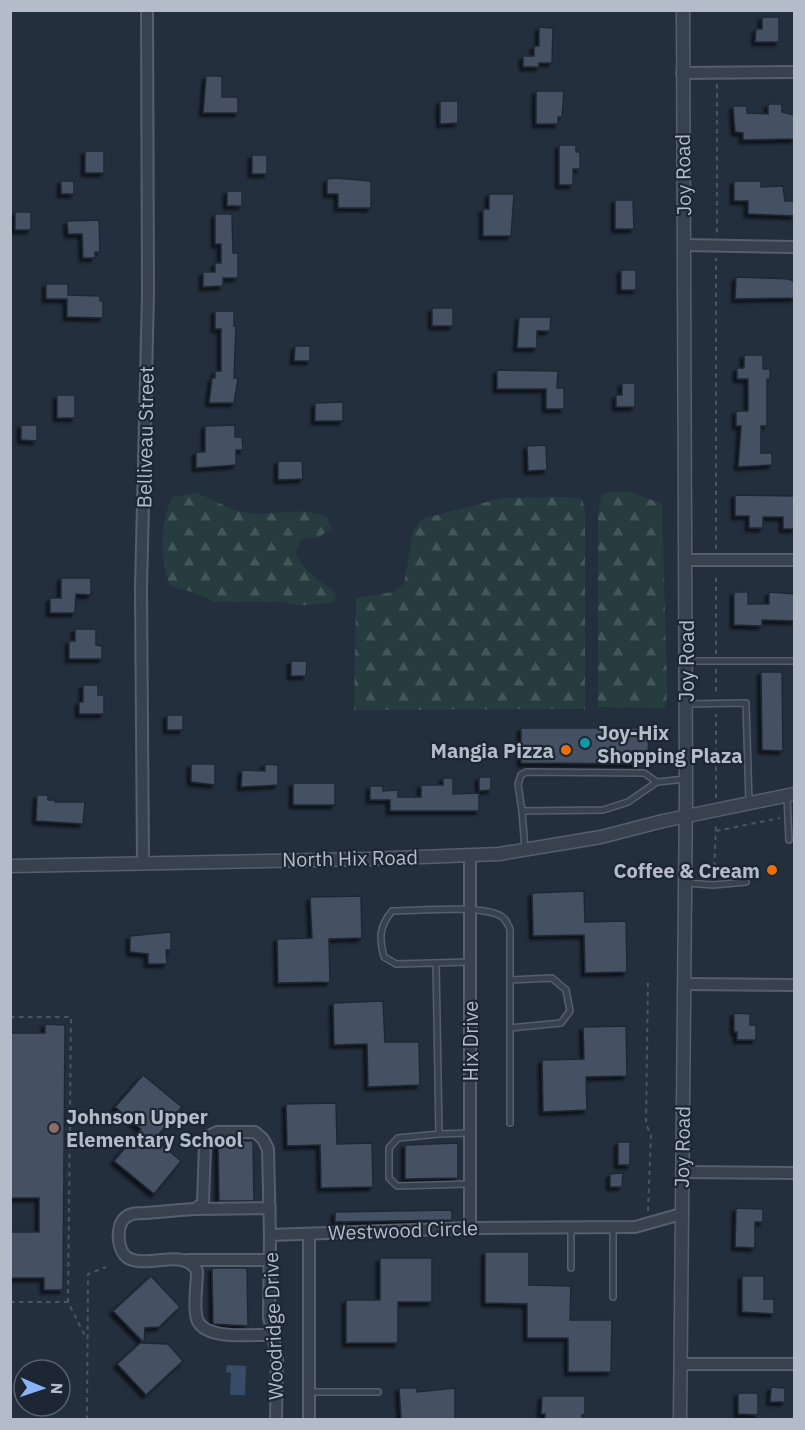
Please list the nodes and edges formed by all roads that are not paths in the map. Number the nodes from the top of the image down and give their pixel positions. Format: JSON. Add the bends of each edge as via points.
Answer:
{"nodes":[{"id":1,"x":147,"y":10,"type":"edge"},
{"id":2,"x":683,"y":10,"type":"edge"},
{"id":3,"x":795,"y":72,"type":"edge"},
{"id":4,"x":682,"y":73,"type":"junction"},
{"id":5,"x":684,"y":245,"type":"junction"},
{"id":6,"x":795,"y":247,"type":"edge"},
{"id":7,"x":686,"y":560,"type":"junction"},
{"id":8,"x":795,"y":560,"type":"edge"},
{"id":9,"x":686,"y":661,"type":"junction"},
{"id":10,"x":795,"y":661,"type":"edge"},
{"id":11,"x":686,"y":704,"type":"junction"},
{"id":12,"x":686,"y":779,"type":"junction"},
{"id":13,"x":657,"y":782,"type":"junction"},
{"id":14,"x":791,"y":795,"type":"edge"},
{"id":15,"x":749,"y":804,"type":"junction"},
{"id":16,"x":522,"y":811,"type":"junction"},
{"id":17,"x":685,"y":818,"type":"junction"},
{"id":18,"x":789,"y":840,"type":"dead end"},
{"id":19,"x":525,"y":851,"type":"junction"},
{"id":20,"x":470,"y":855,"type":"junction"},
{"id":21,"x":143,"y":863,"type":"junction"},
{"id":22,"x":10,"y":866,"type":"edge"},
{"id":23,"x":746,"y":882,"type":"dead end"},
{"id":24,"x":684,"y":883,"type":"junction"},
{"id":25,"x":470,"y":911,"type":"junction"},
{"id":26,"x":470,"y":962,"type":"junction"},
{"id":27,"x":436,"y":963,"type":"junction"},
{"id":28,"x":510,"y":980,"type":"junction"},
{"id":29,"x":685,"y":984,"type":"junction"},
{"id":30,"x":795,"y":985,"type":"edge"},
{"id":31,"x":510,"y":1028,"type":"junction"},
{"id":32,"x":510,"y":1123,"type":"dead end"},
{"id":33,"x":470,"y":1133,"type":"junction"},
{"id":34,"x":439,"y":1134,"type":"junction"},
{"id":35,"x":682,"y":1172,"type":"junction"},
{"id":36,"x":795,"y":1173,"type":"edge"},
{"id":37,"x":471,"y":1184,"type":"junction"},
{"id":38,"x":270,"y":1208,"type":"junction"},
{"id":39,"x":195,"y":1209,"type":"junction"},
{"id":40,"x":681,"y":1214,"type":"junction"},
{"id":41,"x":571,"y":1226,"type":"junction"},
{"id":42,"x":613,"y":1227,"type":"junction"},
{"id":43,"x":470,"y":1228,"type":"junction"},
{"id":44,"x":309,"y":1234,"type":"junction"},
{"id":45,"x":270,"y":1235,"type":"junction"},
{"id":46,"x":187,"y":1260,"type":"junction"},
{"id":47,"x":268,"y":1260,"type":"junction"},
{"id":48,"x":571,"y":1268,"type":"dead end"},
{"id":49,"x":613,"y":1297,"type":"dead end"},
{"id":50,"x":272,"y":1335,"type":"junction"},
{"id":51,"x":680,"y":1364,"type":"junction"},
{"id":52,"x":795,"y":1364,"type":"edge"},
{"id":53,"x":309,"y":1392,"type":"junction"},
{"id":54,"x":378,"y":1392,"type":"dead end"},
{"id":55,"x":276,"y":1419,"type":"edge"},
{"id":56,"x":309,"y":1419,"type":"edge"},
{"id":57,"x":680,"y":1419,"type":"edge"}],
"edges":[{"from":1,"to":21,"type":"street","name":"Belliveau Street","via":[[148,294],[141,588]]},
{"from":2,"to":4,"type":"street","name":"Joy Road"},
{"from":3,"to":4,"type":"street"},
{"from":4,"to":5,"type":"street","name":"Joy Road"},
{"from":5,"to":6,"type":"street"},
{"from":5,"to":7,"type":"street","name":"Joy Road"},
{"from":7,"to":8,"type":"street"},
{"from":7,"to":9,"type":"street","name":"Joy Road"},
{"from":9,"to":10,"type":"lane"},
{"from":9,"to":11,"type":"street","name":"Joy Road"},
{"from":11,"to":12,"type":"street","name":"Joy Road"},
{"from":11,"to":15,"type":"lane","via":[[746,703]]},
{"from":12,"to":13,"type":"lane"},
{"from":12,"to":17,"type":"street","name":"Joy Road"},
{"from":13,"to":16,"type":"lane","via":[[628,802],[603,810]]},
{"from":13,"to":16,"type":"lane","via":[[644,773],[526,772],[518,784]]},
{"from":14,"to":15,"type":"street","name":"North Hix Road"},
{"from":14,"to":18,"type":"lane"},
{"from":15,"to":17,"type":"street","name":"North Hix Road"},
{"from":16,"to":19,"type":"lane"},
{"from":17,"to":19,"type":"street","name":"North Hix Road"},
{"from":17,"to":24,"type":"street","name":"Joy Road"},
{"from":19,"to":20,"type":"street","name":"North Hix Road"},
{"from":20,"to":21,"type":"street","name":"North Hix Road"},
{"from":20,"to":25,"type":"street","name":"Hix Drive"},
{"from":21,"to":22,"type":"street","name":"North Hix Road"},
{"from":23,"to":24,"type":"lane"},
{"from":24,"to":29,"type":"street","name":"Joy Road"},
{"from":25,"to":26,"type":"street","name":"Hix Drive"},
{"from":25,"to":27,"type":"lane","via":[[392,911],[383,921],[379,938],[384,957],[396,964]]},
{"from":25,"to":28,"type":"lane","via":[[499,915],[506,920],[510,929]]},
{"from":26,"to":27,"type":"lane"},
{"from":26,"to":33,"type":"street","name":"Hix Drive"},
{"from":27,"to":34,"type":"lane"},
{"from":28,"to":31,"type":"lane"},
{"from":28,"to":31,"type":"lane","via":[[552,978],[566,990],[570,1011],[561,1023]]},
{"from":29,"to":30,"type":"street"},
{"from":29,"to":35,"type":"street","name":"Joy Road"},
{"from":31,"to":32,"type":"lane"},
{"from":33,"to":34,"type":"lane"},
{"from":33,"to":37,"type":"street","name":"Hix Drive"},
{"from":34,"to":37,"type":"lane","via":[[398,1138],[389,1148],[389,1178],[397,1186]]},
{"from":35,"to":36,"type":"street"},
{"from":35,"to":40,"type":"street","name":"Joy Road"},
{"from":37,"to":43,"type":"street","name":"Hix Drive"},
{"from":38,"to":39,"type":"street"},
{"from":38,"to":39,"type":"street","via":[[268,1149],[263,1139],[255,1132],[217,1132],[209,1136],[205,1145],[203,1203]]},
{"from":38,"to":45,"type":"street"},
{"from":39,"to":46,"type":"street","via":[[135,1213],[125,1217],[120,1225],[119,1248],[125,1256],[134,1260]]},
{"from":40,"to":42,"type":"street","name":"Westwood Circle","via":[[635,1227]]},
{"from":40,"to":51,"type":"street","name":"Joy Road"},
{"from":41,"to":42,"type":"street","name":"Westwood Circle"},
{"from":41,"to":43,"type":"street","name":"Westwood Circle"},
{"from":41,"to":48,"type":"lane"},
{"from":42,"to":49,"type":"lane"},
{"from":43,"to":44,"type":"street","name":"Westwood Circle"},
{"from":44,"to":45,"type":"street","name":"Woodridge Drive"},
{"from":44,"to":53,"type":"street","name":"Westwood Circle"},
{"from":45,"to":47,"type":"street","name":"Woodridge Drive"},
{"from":46,"to":47,"type":"street"},
{"from":46,"to":50,"type":"street","via":[[197,1271],[196,1317],[201,1329],[211,1333]]},
{"from":47,"to":50,"type":"street","name":"Woodridge Drive"},
{"from":50,"to":55,"type":"street","name":"Woodridge Drive","via":[[277,1355]]},
{"from":51,"to":52,"type":"street"},
{"from":51,"to":57,"type":"street","name":"Joy Road"},
{"from":53,"to":54,"type":"lane"},
{"from":53,"to":56,"type":"street","name":"Westwood Circle"}]}
